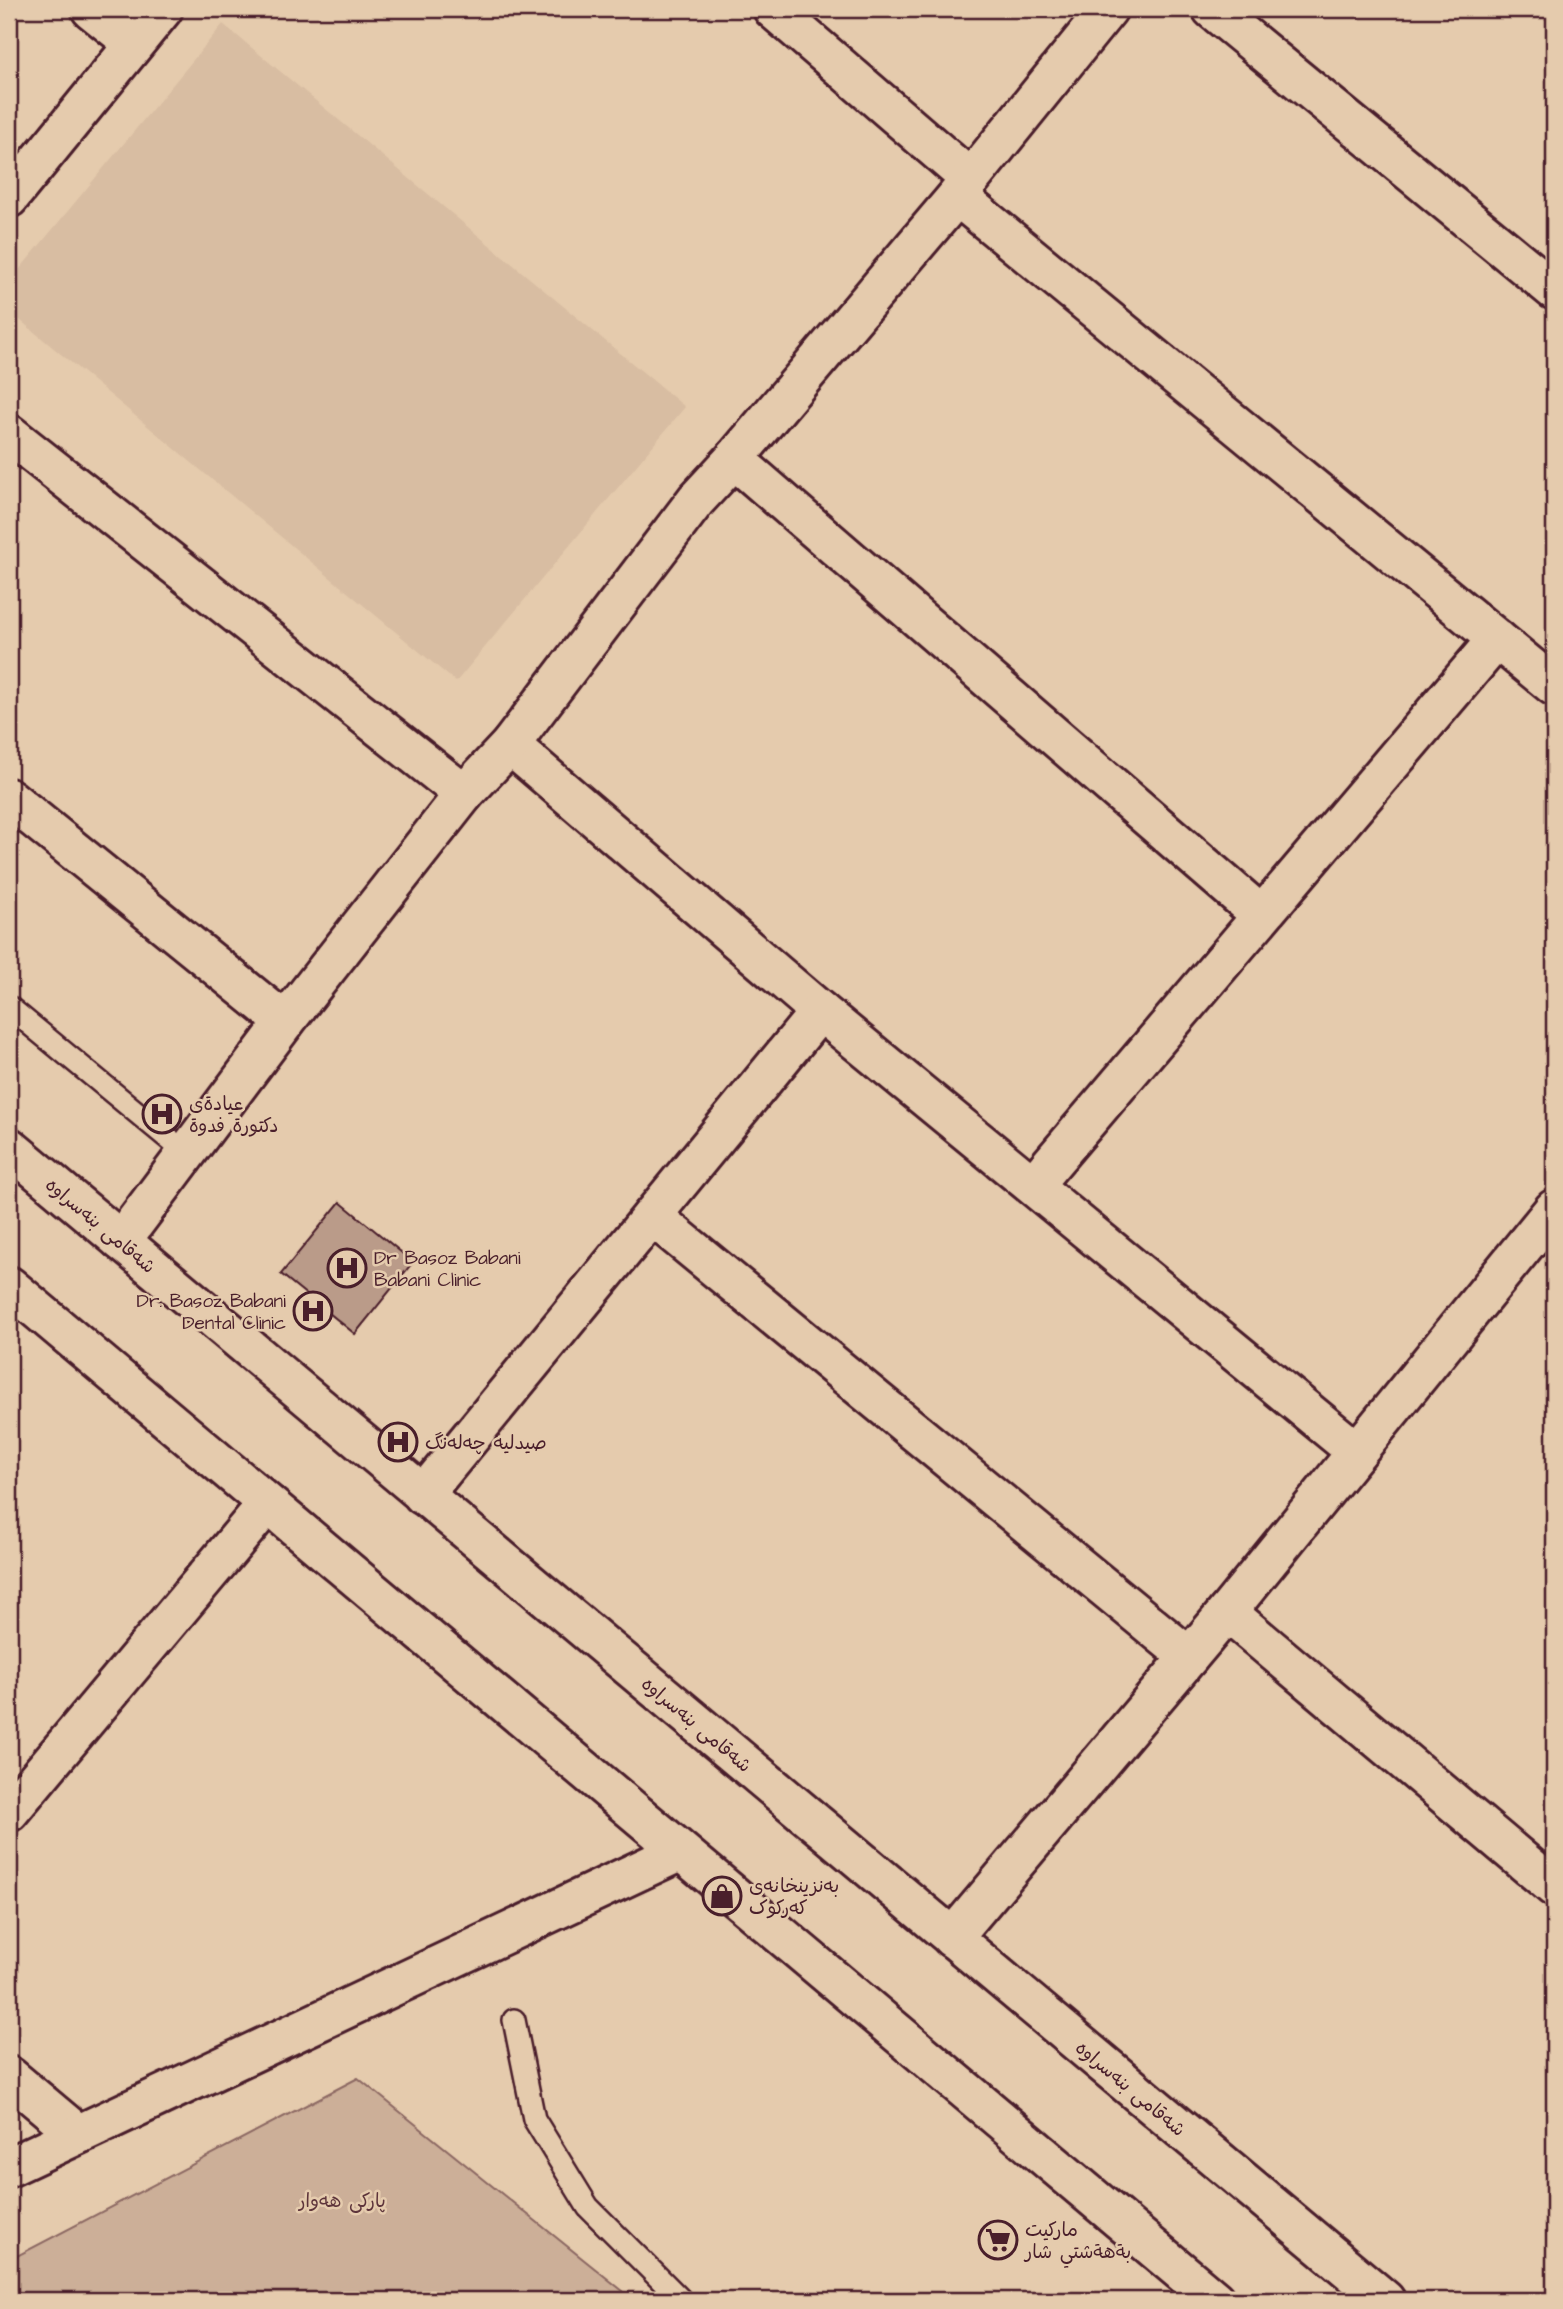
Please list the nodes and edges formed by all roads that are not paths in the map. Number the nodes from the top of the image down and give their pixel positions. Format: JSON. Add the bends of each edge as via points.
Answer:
{"nodes":[{"id":1,"x":91,"y":9,"type":"edge"},
{"id":2,"x":163,"y":9,"type":"edge"},
{"id":3,"x":773,"y":9,"type":"edge"},
{"id":4,"x":1108,"y":9,"type":"edge"},
{"id":5,"x":1212,"y":9,"type":"edge"},
{"id":6,"x":133,"y":43,"type":"junction"},
{"id":7,"x":963,"y":187,"type":"junction"},
{"id":8,"x":9,"y":198,"type":"edge"},
{"id":9,"x":1554,"y":290,"type":"edge"},
{"id":10,"x":9,"y":434,"type":"edge"},
{"id":11,"x":734,"y":459,"type":"junction"},
{"id":12,"x":1497,"y":639,"type":"junction"},
{"id":13,"x":1554,"y":686,"type":"edge"},
{"id":14,"x":510,"y":745,"type":"junction"},
{"id":15,"x":464,"y":794,"type":"junction"},
{"id":16,"x":9,"y":798,"type":"edge"},
{"id":17,"x":1261,"y":915,"type":"junction"},
{"id":18,"x":9,"y":1007,"type":"edge"},
{"id":19,"x":820,"y":1011,"type":"junction"},
{"id":20,"x":285,"y":1022,"type":"junction"},
{"id":21,"x":9,"y":1147,"type":"edge"},
{"id":22,"x":186,"y":1153,"type":"junction"},
{"id":23,"x":1033,"y":1185,"type":"junction"},
{"id":24,"x":1554,"y":1209,"type":"edge"},
{"id":25,"x":652,"y":1216,"type":"junction"},
{"id":26,"x":121,"y":1241,"type":"junction"},
{"id":27,"x":9,"y":1286,"type":"edge"},
{"id":28,"x":1357,"y":1451,"type":"junction"},
{"id":29,"x":423,"y":1495,"type":"junction"},
{"id":30,"x":267,"y":1504,"type":"junction"},
{"id":31,"x":1227,"y":1612,"type":"junction"},
{"id":32,"x":1189,"y":1657,"type":"junction"},
{"id":33,"x":9,"y":1812,"type":"edge"},
{"id":34,"x":679,"y":1852,"type":"junction"},
{"id":35,"x":1550,"y":1874,"type":"edge"},
{"id":36,"x":952,"y":1938,"type":"junction"},
{"id":37,"x":514,"y":2020,"type":"dead end"},
{"id":38,"x":9,"y":2076,"type":"edge"},
{"id":39,"x":78,"y":2134,"type":"junction"},
{"id":40,"x":9,"y":2167,"type":"edge"},
{"id":41,"x":1375,"y":2297,"type":"edge"},
{"id":42,"x":681,"y":2300,"type":"edge"},
{"id":43,"x":1215,"y":2300,"type":"edge"}],
"edges":[{"from":1,"to":6,"type":"street"},
{"from":2,"to":6,"type":"street"},
{"from":3,"to":7,"type":"street"},
{"from":4,"to":7,"type":"street"},
{"from":5,"to":9,"type":"street"},
{"from":6,"to":8,"type":"street"},
{"from":7,"to":11,"type":"street"},
{"from":7,"to":12,"type":"street"},
{"from":10,"to":15,"type":"street"},
{"from":11,"to":14,"type":"street","via":[[696,500]]},
{"from":11,"to":17,"type":"street"},
{"from":12,"to":13,"type":"street"},
{"from":12,"to":17,"type":"street"},
{"from":14,"to":15,"type":"street"},
{"from":14,"to":19,"type":"street"},
{"from":15,"to":20,"type":"street"},
{"from":16,"to":20,"type":"street"},
{"from":17,"to":23,"type":"street"},
{"from":18,"to":22,"type":"lane"},
{"from":19,"to":23,"type":"street"},
{"from":19,"to":25,"type":"street"},
{"from":20,"to":22,"type":"street"},
{"from":21,"to":26,"type":"street","name":"شەقامی بنەسراوە"},
{"from":22,"to":26,"type":"street"},
{"from":23,"to":28,"type":"street"},
{"from":24,"to":28,"type":"street"},
{"from":25,"to":29,"type":"street"},
{"from":25,"to":32,"type":"street"},
{"from":26,"to":29,"type":"street","name":"شەقامی بنەسراوە"},
{"from":27,"to":30,"type":"street"},
{"from":28,"to":31,"type":"street"},
{"from":29,"to":36,"type":"street","name":"شەقامی بنەسراوە"},
{"from":30,"to":33,"type":"street"},
{"from":30,"to":34,"type":"street"},
{"from":31,"to":32,"type":"street"},
{"from":31,"to":35,"type":"street"},
{"from":32,"to":36,"type":"street"},
{"from":34,"to":39,"type":"street"},
{"from":34,"to":43,"type":"street"},
{"from":36,"to":41,"type":"street","name":"شەقامی بنەسراوە"},
{"from":37,"to":42,"type":"lane","via":[[534,2119],[588,2207]]},
{"from":38,"to":39,"type":"street"},
{"from":39,"to":40,"type":"street"}]}
